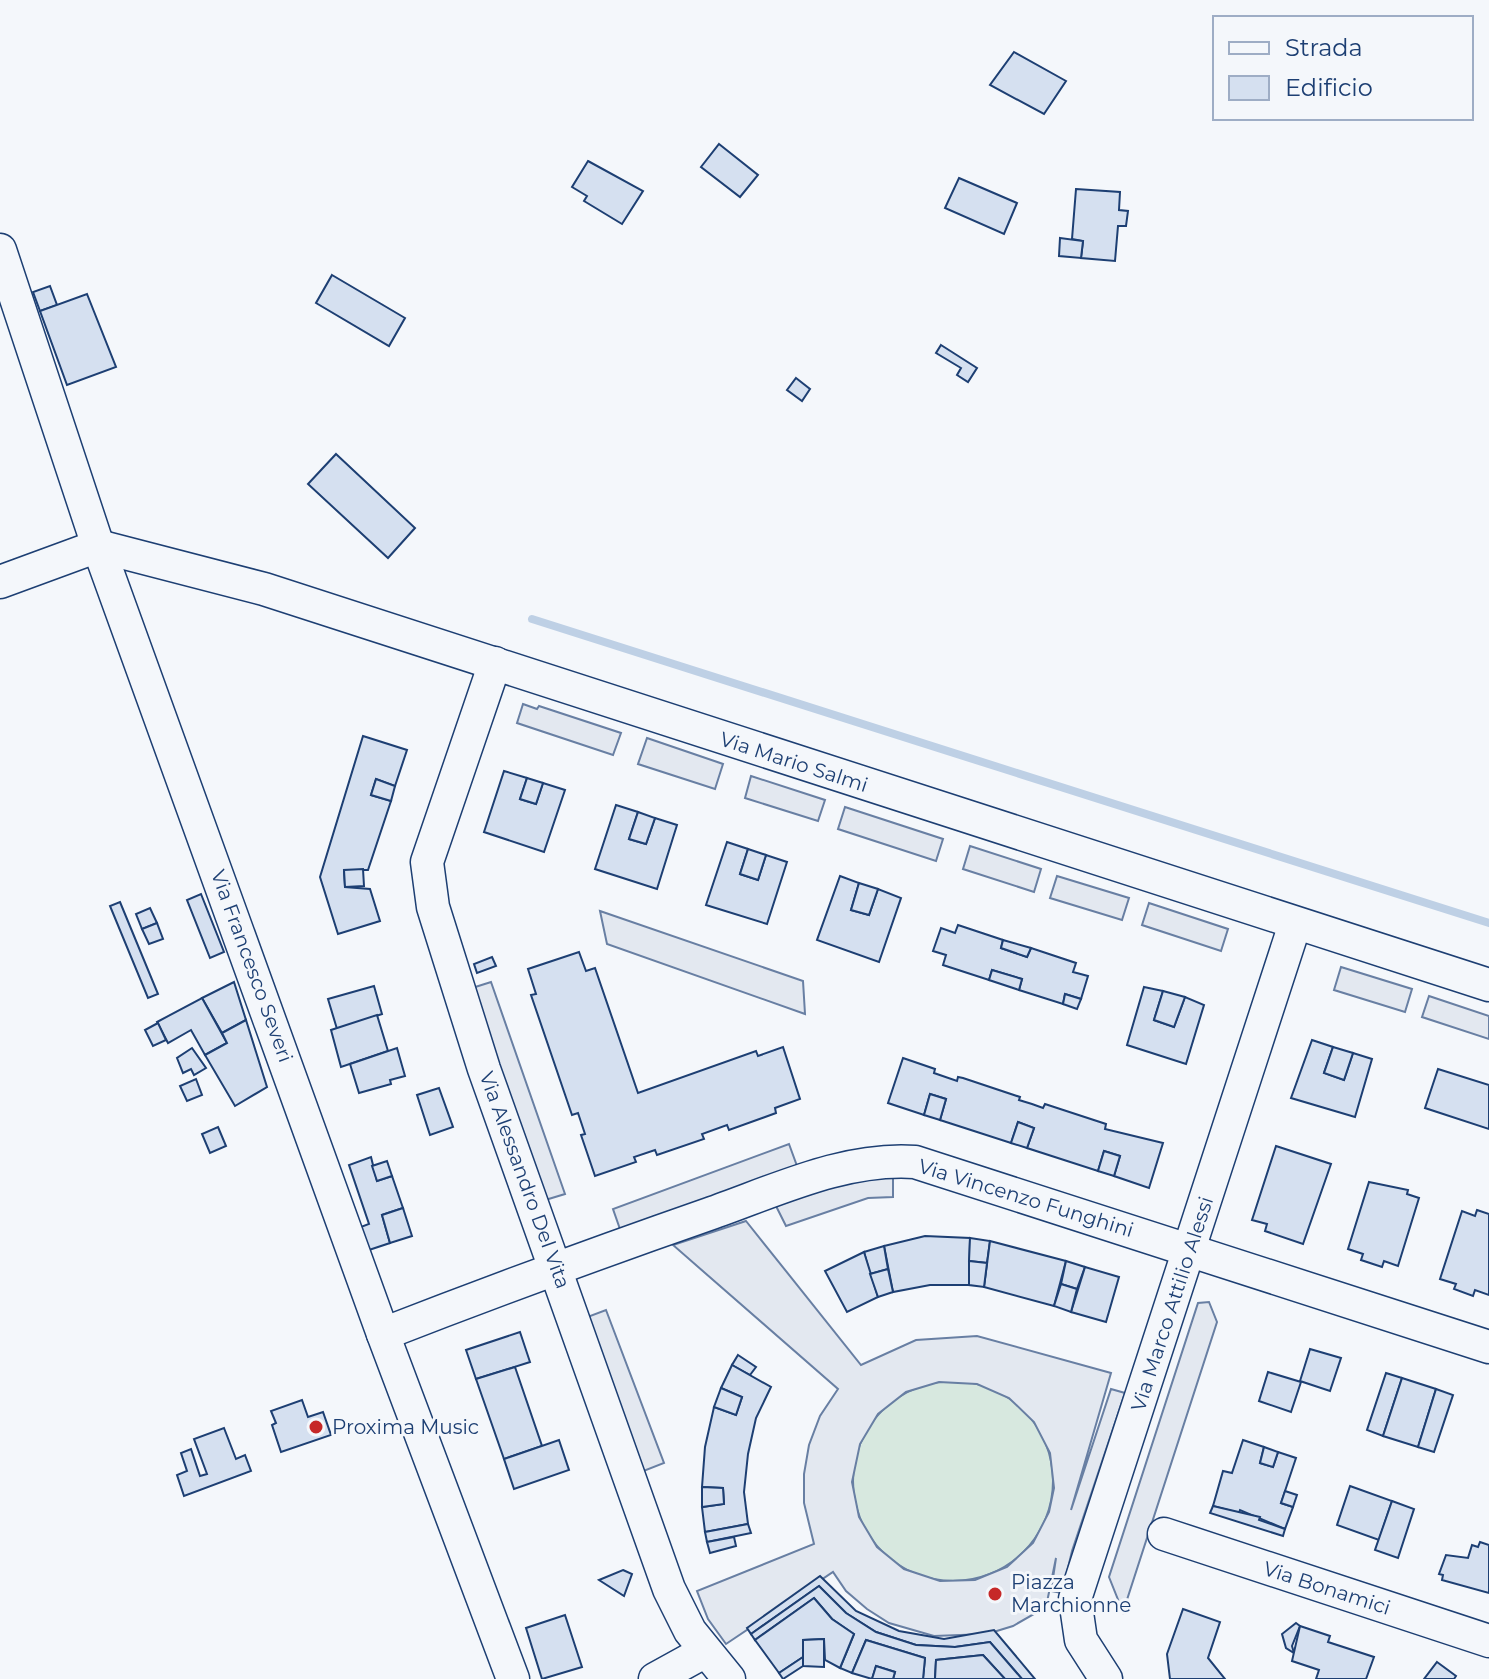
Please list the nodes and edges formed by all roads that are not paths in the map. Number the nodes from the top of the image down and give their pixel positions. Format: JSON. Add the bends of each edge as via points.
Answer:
{"nodes":[{"id":1,"x":0,"y":250,"type":"edge"},
{"id":2,"x":98,"y":546,"type":"junction"},
{"id":3,"x":0,"y":582,"type":"edge"},
{"id":4,"x":495,"y":663,"type":"junction"},
{"id":5,"x":1295,"y":924,"type":"junction"},
{"id":6,"x":1489,"y":985,"type":"edge"},
{"id":7,"x":1190,"y":1249,"type":"junction"},
{"id":8,"x":557,"y":1267,"type":"junction"},
{"id":9,"x":383,"y":1334,"type":"junction"},
{"id":10,"x":1489,"y":1347,"type":"edge"},
{"id":11,"x":1164,"y":1534,"type":"dead end"},
{"id":12,"x":1489,"y":1641,"type":"edge"},
{"id":13,"x":704,"y":1652,"type":"junction"},
{"id":14,"x":513,"y":1679,"type":"edge"},
{"id":15,"x":655,"y":1679,"type":"edge"},
{"id":16,"x":729,"y":1679,"type":"edge"},
{"id":17,"x":1106,"y":1679,"type":"edge"}],
"edges":[{"from":1,"to":2,"type":"street","name":"Via Francesco Severi"},
{"from":2,"to":3,"type":"street"},
{"from":2,"to":4,"type":"street","name":"Via Mario Salmi","via":[[264,589]]},
{"from":2,"to":9,"type":"street","name":"Via Francesco Severi"},
{"from":4,"to":5,"type":"street","name":"Via Mario Salmi"},
{"from":4,"to":8,"type":"street","name":"Via Alessandro Del Vita","via":[[427,862],[433,907],[484,1069]]},
{"from":5,"to":6,"type":"street","name":"Via Mario Salmi"},
{"from":5,"to":7,"type":"street","name":"Via Marco Attilio Alessi"},
{"from":7,"to":8,"type":"street","name":"Via Vincenzo Funghini","via":[[915,1162],[888,1160],[832,1171]]},
{"from":7,"to":10,"type":"street","name":"Via Vincenzo Funghini"},
{"from":7,"to":17,"type":"street","name":"Via Marco Attilio Alessi","via":[[1075,1599],[1081,1640]]},
{"from":8,"to":9,"type":"street","name":"Via Vincenzo Funghini"},
{"from":8,"to":13,"type":"street","name":"Via Alessandro Del Vita","via":[[669,1589]]},
{"from":9,"to":14,"type":"street","name":"Via Francesco Severi"},
{"from":11,"to":12,"type":"street","name":"Via Bonamici"},
{"from":13,"to":15,"type":"street"},
{"from":13,"to":16,"type":"street","name":"Via Alessandro Del Vita"}]}
